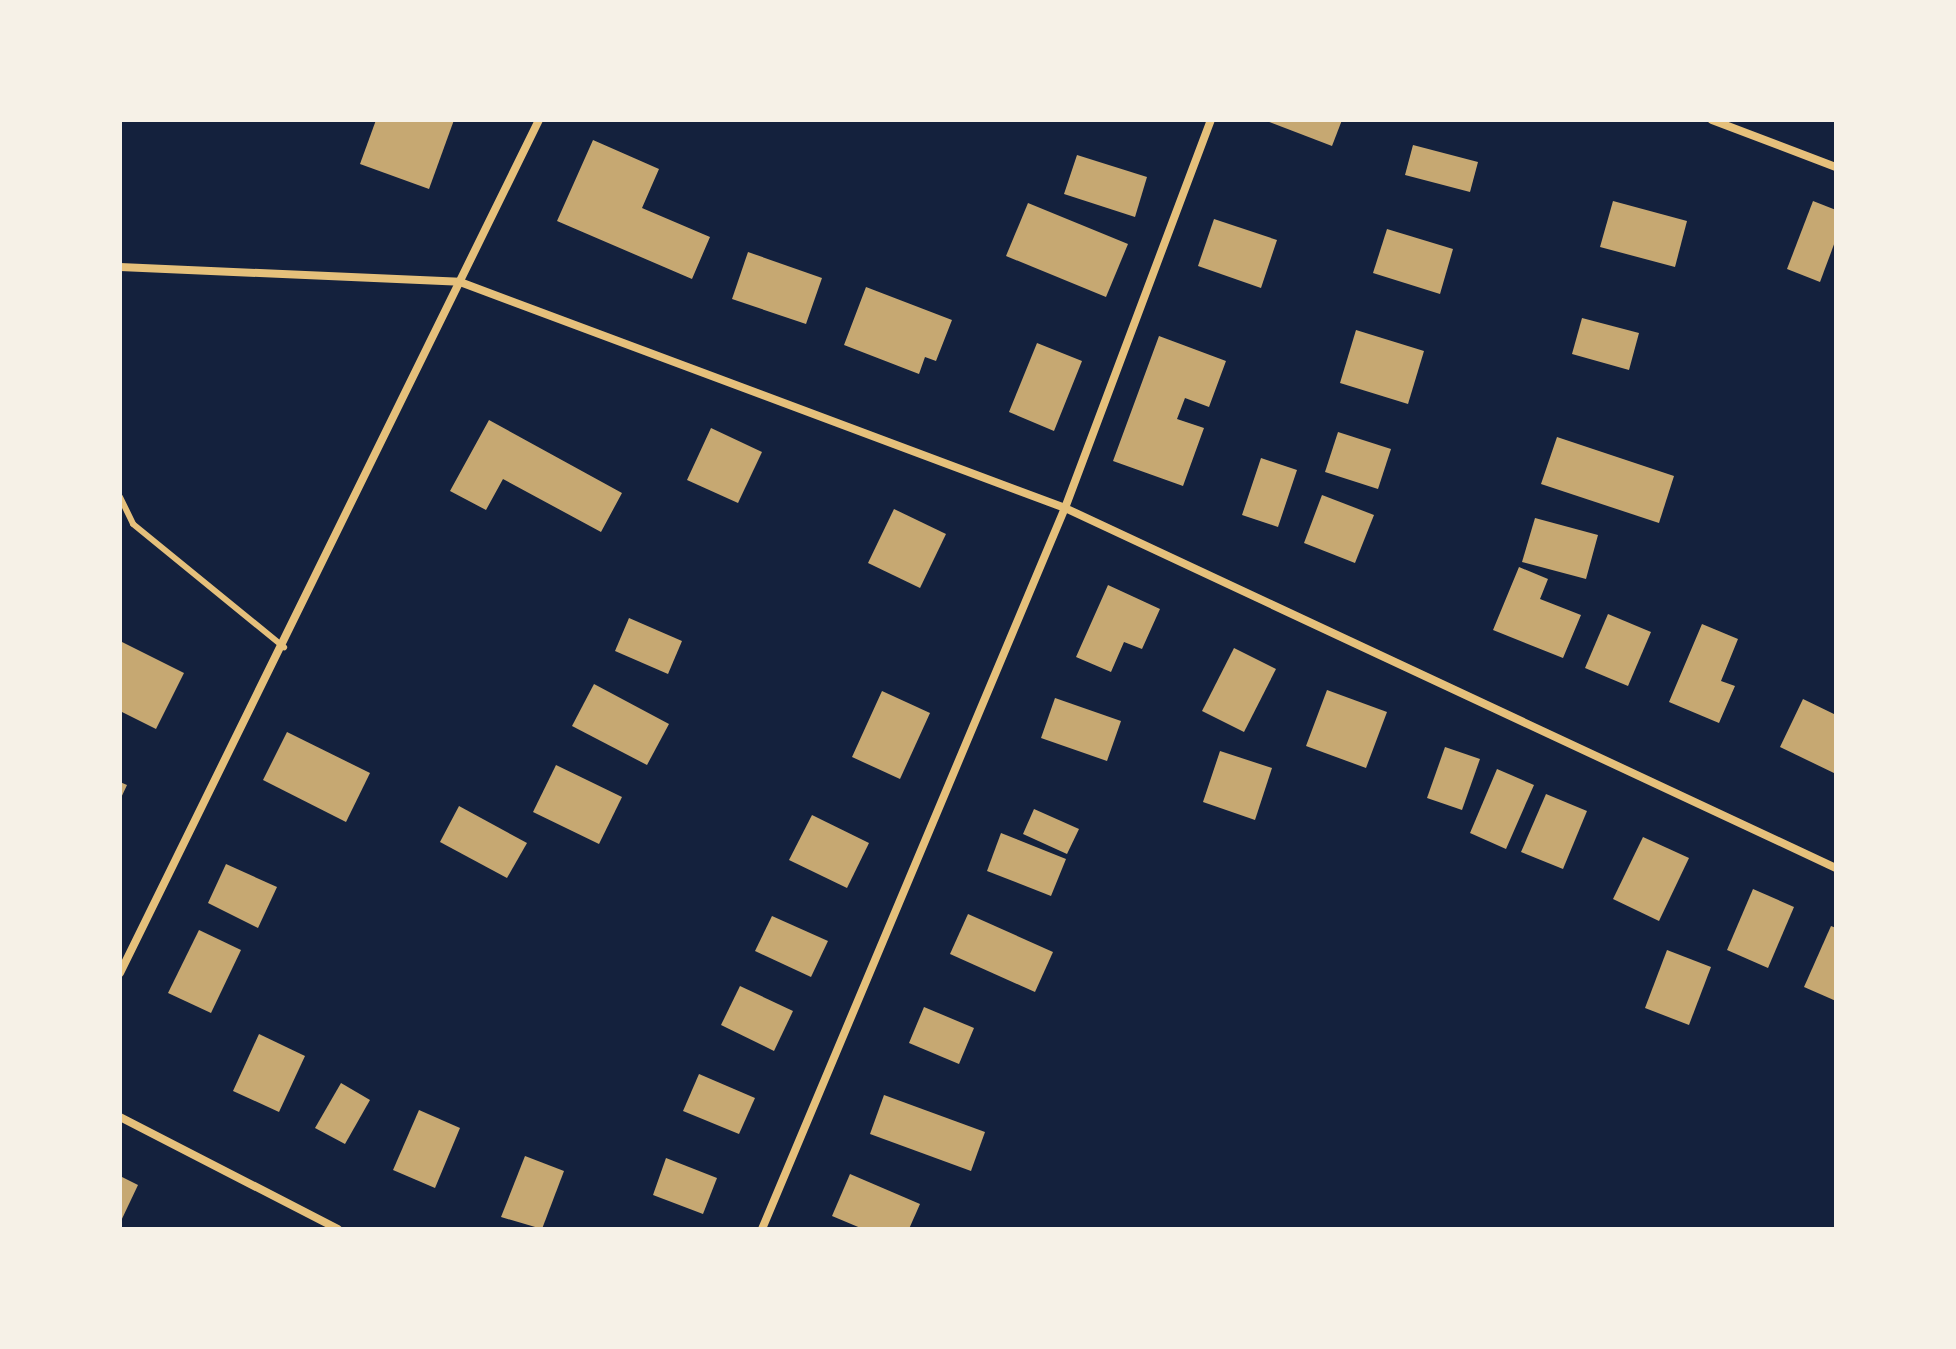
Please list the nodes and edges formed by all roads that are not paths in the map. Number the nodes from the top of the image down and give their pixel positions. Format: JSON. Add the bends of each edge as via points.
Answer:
{"nodes":[{"id":1,"x":539,"y":120,"type":"edge"},
{"id":2,"x":1211,"y":120,"type":"edge"},
{"id":3,"x":1712,"y":120,"type":"edge"},
{"id":4,"x":1836,"y":167,"type":"edge"},
{"id":5,"x":120,"y":267,"type":"edge"},
{"id":6,"x":460,"y":282,"type":"junction"},
{"id":7,"x":120,"y":497,"type":"edge"},
{"id":8,"x":1065,"y":508,"type":"junction"},
{"id":9,"x":284,"y":647,"type":"junction"},
{"id":10,"x":1836,"y":868,"type":"edge"},
{"id":11,"x":120,"y":973,"type":"edge"},
{"id":12,"x":120,"y":1117,"type":"edge"},
{"id":13,"x":338,"y":1229,"type":"edge"},
{"id":14,"x":762,"y":1229,"type":"edge"}],
"edges":[{"from":1,"to":6,"type":"street"},
{"from":2,"to":8,"type":"street"},
{"from":3,"to":4,"type":"street"},
{"from":5,"to":6,"type":"street"},
{"from":6,"to":8,"type":"street"},
{"from":6,"to":9,"type":"street"},
{"from":7,"to":9,"type":"lane","via":[[133,524]]},
{"from":8,"to":10,"type":"street"},
{"from":8,"to":14,"type":"street"},
{"from":9,"to":11,"type":"street"},
{"from":12,"to":13,"type":"street"}]}
